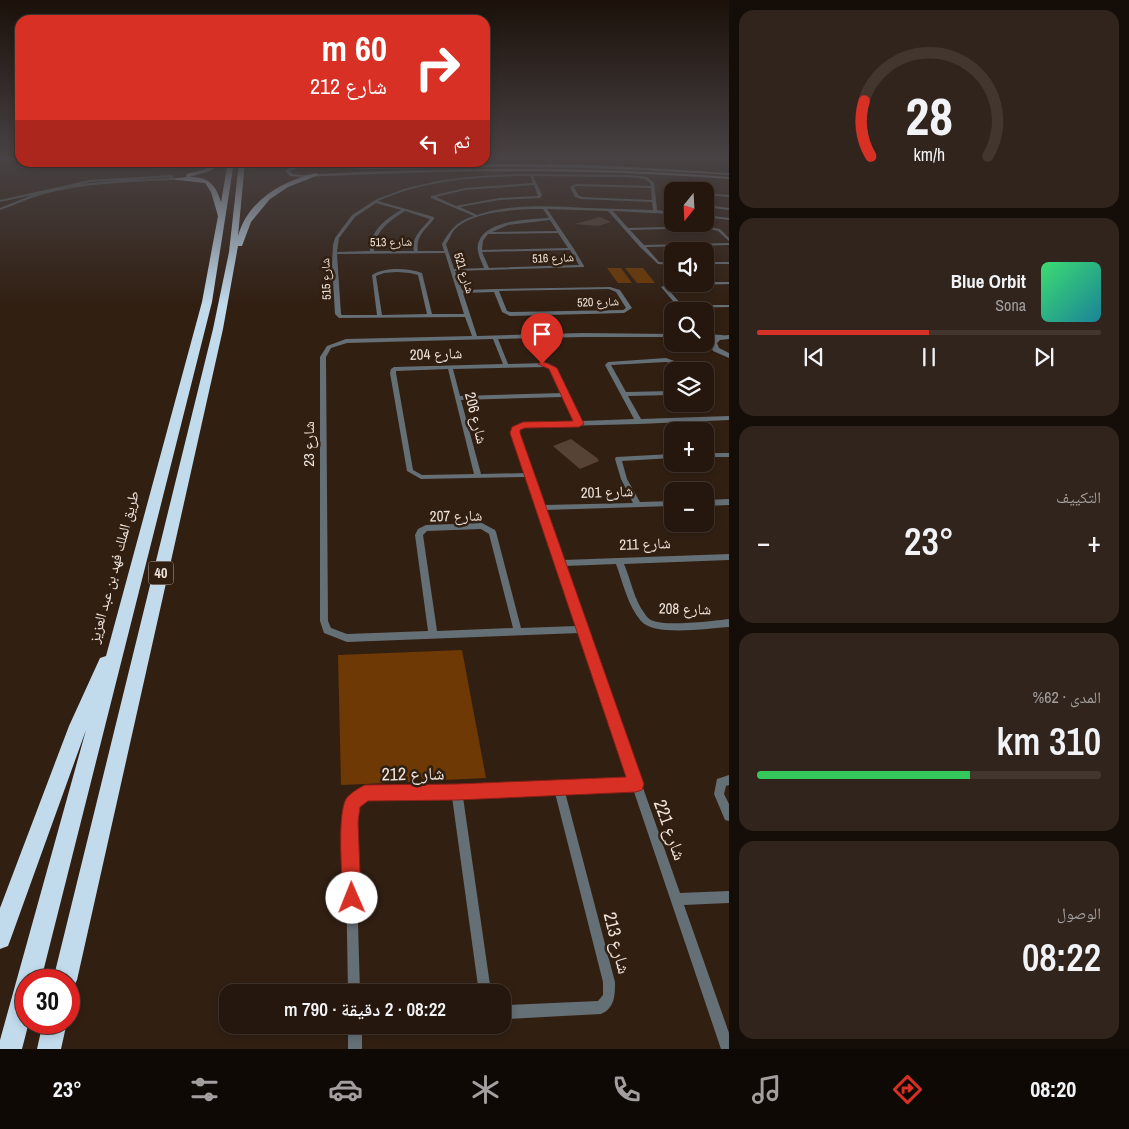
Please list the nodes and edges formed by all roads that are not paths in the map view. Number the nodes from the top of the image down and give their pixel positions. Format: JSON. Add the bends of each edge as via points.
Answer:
{"nodes":[{"id":1,"x":218,"y":207,"type":"edge"},
{"id":2,"x":224,"y":207,"type":"edge"},
{"id":3,"x":237,"y":207,"type":"edge"},
{"id":4,"x":258,"y":207,"type":"edge"},
{"id":5,"x":370,"y":207,"type":"edge"},
{"id":6,"x":394,"y":207,"type":"edge"},
{"id":7,"x":460,"y":207,"type":"edge"},
{"id":8,"x":654,"y":207,"type":"edge"},
{"id":9,"x":716,"y":207,"type":"edge"},
{"id":10,"x":455,"y":208,"type":"joint"},
{"id":11,"x":544,"y":208,"type":"junction"},
{"id":12,"x":729,"y":208,"type":"edge"},
{"id":13,"x":404,"y":210,"type":"junction"},
{"id":14,"x":609,"y":210,"type":"junction"},
{"id":15,"x":655,"y":211,"type":"junction"},
{"id":16,"x":664,"y":212,"type":"edge"},
{"id":17,"x":478,"y":216,"type":"junction"},
{"id":18,"x":714,"y":217,"type":"edge"},
{"id":19,"x":552,"y":219,"type":"junction"},
{"id":20,"x":729,"y":219,"type":"edge"},
{"id":21,"x":222,"y":222,"type":"junction"},
{"id":22,"x":627,"y":229,"type":"junction"},
{"id":23,"x":560,"y":232,"type":"junction"},
{"id":24,"x":486,"y":233,"type":"junction"},
{"id":25,"x":729,"y":242,"type":"edge"},
{"id":26,"x":642,"y":246,"type":"junction"},
{"id":27,"x":572,"y":249,"type":"junction"},
{"id":28,"x":480,"y":251,"type":"junction"},
{"id":29,"x":232,"y":252,"type":"junction"},
{"id":30,"x":416,"y":252,"type":"junction"},
{"id":31,"x":446,"y":252,"type":"junction"},
{"id":32,"x":336,"y":253,"type":"junction"},
{"id":33,"x":372,"y":253,"type":"junction"},
{"id":34,"x":664,"y":263,"type":"edge"},
{"id":35,"x":714,"y":263,"type":"edge"},
{"id":36,"x":729,"y":263,"type":"edge"},
{"id":37,"x":487,"y":269,"type":"junction"},
{"id":38,"x":453,"y":270,"type":"junction"},
{"id":39,"x":729,"y":283,"type":"edge"},
{"id":40,"x":496,"y":290,"type":"junction"},
{"id":41,"x":460,"y":292,"type":"junction"},
{"id":42,"x":729,"y":306,"type":"edge"},
{"id":43,"x":430,"y":315,"type":"junction"},
{"id":44,"x":467,"y":315,"type":"junction"},
{"id":45,"x":380,"y":316,"type":"junction"},
{"id":46,"x":664,"y":335,"type":"edge"},
{"id":47,"x":475,"y":338,"type":"junction"},
{"id":48,"x":495,"y":338,"type":"junction"},
{"id":49,"x":714,"y":346,"type":"edge"},
{"id":50,"x":728,"y":356,"type":"edge"},
{"id":51,"x":672,"y":362,"type":"edge"},
{"id":52,"x":504,"y":364,"type":"junction"},
{"id":53,"x":450,"y":366,"type":"junction"},
{"id":54,"x":664,"y":393,"type":"edge"},
{"id":55,"x":625,"y":394,"type":"junction"},
{"id":56,"x":566,"y":395,"type":"junction"},
{"id":57,"x":457,"y":398,"type":"junction"},
{"id":58,"x":728,"y":420,"type":"edge"},
{"id":59,"x":639,"y":422,"type":"junction"},
{"id":60,"x":579,"y":424,"type":"junction"},
{"id":61,"x":714,"y":455,"type":"edge"},
{"id":62,"x":729,"y":455,"type":"edge"},
{"id":63,"x":664,"y":456,"type":"edge"},
{"id":64,"x":530,"y":475,"type":"junction"},
{"id":65,"x":478,"y":476,"type":"junction"},
{"id":66,"x":729,"y":502,"type":"edge"},
{"id":67,"x":714,"y":503,"type":"edge"},
{"id":68,"x":664,"y":504,"type":"edge"},
{"id":69,"x":638,"y":505,"type":"junction"},
{"id":70,"x":542,"y":508,"type":"junction"},
{"id":71,"x":729,"y":557,"type":"edge"},
{"id":72,"x":619,"y":562,"type":"junction"},
{"id":73,"x":561,"y":563,"type":"junction"},
{"id":74,"x":729,"y":623,"type":"edge"},
{"id":75,"x":121,"y":628,"type":"junction"},
{"id":76,"x":583,"y":629,"type":"junction"},
{"id":77,"x":518,"y":631,"type":"junction"},
{"id":78,"x":433,"y":634,"type":"junction"},
{"id":79,"x":729,"y":780,"type":"edge"},
{"id":80,"x":636,"y":784,"type":"junction"},
{"id":81,"x":559,"y":788,"type":"junction"},
{"id":82,"x":457,"y":792,"type":"junction"},
{"id":83,"x":729,"y":816,"type":"edge"},
{"id":84,"x":729,"y":897,"type":"edge"},
{"id":85,"x":678,"y":899,"type":"junction"},
{"id":86,"x":0,"y":938,"type":"edge"},
{"id":87,"x":32,"y":969,"type":"edge"},
{"id":88,"x":69,"y":969,"type":"edge"},
{"id":89,"x":354,"y":984,"type":"edge"},
{"id":90,"x":484,"y":984,"type":"edge"},
{"id":91,"x":511,"y":1012,"type":"edge"},
{"id":92,"x":15,"y":1030,"type":"edge"},
{"id":93,"x":52,"y":1034,"type":"edge"},
{"id":94,"x":355,"y":1034,"type":"edge"},
{"id":95,"x":10,"y":1049,"type":"edge"},
{"id":96,"x":49,"y":1049,"type":"edge"},
{"id":97,"x":355,"y":1049,"type":"edge"},
{"id":98,"x":728,"y":1049,"type":"edge"}],
"edges":[{"from":1,"to":21,"type":"highway"},
{"from":2,"to":21,"type":"highway","name":"طريق الملك فهد بن عبد العزيز","number":"40"},
{"from":3,"to":29,"type":"highway","number":"40"},
{"from":4,"to":29,"type":"highway"},
{"from":5,"to":32,"type":"street","name":"شارع 515","via":[[346,225],[334,245]]},
{"from":6,"to":13,"type":"street"},
{"from":7,"to":10,"type":"street"},
{"from":8,"to":15,"type":"street"},
{"from":9,"to":12,"type":"street"},
{"from":10,"to":17,"type":"street"},
{"from":11,"to":14,"type":"street","name":"شارع 521"},
{"from":11,"to":17,"type":"street","name":"شارع 521","via":[[510,209]]},
{"from":11,"to":19,"type":"street","name":"شارع 516"},
{"from":13,"to":30,"type":"street","via":[[433,218],[418,234],[414,246]]},
{"from":13,"to":33,"type":"street","via":[[380,228],[373,241]]},
{"from":14,"to":15,"type":"street","name":"شارع 521"},
{"from":14,"to":22,"type":"street"},
{"from":15,"to":16,"type":"street","name":"شارع 521"},
{"from":17,"to":31,"type":"street","name":"شارع 521","via":[[450,233],[444,244]]},
{"from":18,"to":20,"type":"street"},
{"from":19,"to":23,"type":"street","name":"شارع 516"},
{"from":19,"to":24,"type":"street","via":[[514,222]]},
{"from":21,"to":75,"type":"highway","name":"طريق الملك فهد بن عبد العزيز","number":"40","via":[[207,302]]},
{"from":22,"to":25,"type":"street","via":[[712,228],[719,230]]},
{"from":22,"to":26,"type":"street"},
{"from":23,"to":24,"type":"street"},
{"from":23,"to":27,"type":"street","name":"شارع 516"},
{"from":24,"to":28,"type":"street"},
{"from":25,"to":26,"type":"street"},
{"from":26,"to":34,"type":"street","via":[[658,263]]},
{"from":27,"to":28,"type":"street"},
{"from":27,"to":37,"type":"street","name":"شارع 516","via":[[582,266]]},
{"from":28,"to":37,"type":"street"},
{"from":29,"to":88,"type":"highway","number":"40","via":[[218,329]]},
{"from":30,"to":31,"type":"street","name":"شارع 513"},
{"from":30,"to":33,"type":"street","name":"شارع 513"},
{"from":31,"to":38,"type":"street","name":"شارع 521"},
{"from":32,"to":33,"type":"street","name":"شارع 513"},
{"from":32,"to":45,"type":"street","name":"شارع 515","via":[[338,314],[348,317]]},
{"from":35,"to":36,"type":"street"},
{"from":37,"to":38,"type":"street","name":"شارع 516"},
{"from":38,"to":41,"type":"street","name":"شارع 521"},
{"from":39,"to":42,"type":"street","via":[[663,287],[681,307]]},
{"from":40,"to":40,"type":"street","name":"شارع 520","via":[[505,312],[510,314],[624,311],[629,308],[618,291],[606,288]]},
{"from":40,"to":41,"type":"street","name":"شارع 520"},
{"from":41,"to":44,"type":"street","name":"شارع 521"},
{"from":43,"to":44,"type":"street","name":"شارع 515"},
{"from":43,"to":45,"type":"street","name":"شارع 515"},
{"from":43,"to":45,"type":"street","via":[[420,274],[381,272],[374,275]]},
{"from":44,"to":47,"type":"street","name":"شارع 521"},
{"from":46,"to":48,"type":"street","name":"شارع 23"},
{"from":47,"to":48,"type":"street","name":"شارع 23"},
{"from":47,"to":78,"type":"street","name":"شارع 23","via":[[346,342],[329,347],[323,357],[324,621],[327,630],[347,638]]},
{"from":48,"to":52,"type":"street"},
{"from":49,"to":50,"type":"street"},
{"from":51,"to":55,"type":"street","via":[[614,361],[608,365]]},
{"from":52,"to":53,"type":"street","name":"شارع 204"},
{"from":52,"to":56,"type":"street","name":"شارع 204","via":[[548,364]]},
{"from":53,"to":57,"type":"street","name":"شارع 206"},
{"from":53,"to":65,"type":"street","name":"شارع 204","via":[[394,369],[410,471],[421,477]]},
{"from":54,"to":55,"type":"street"},
{"from":55,"to":59,"type":"street"},
{"from":56,"to":57,"type":"street"},
{"from":56,"to":60,"type":"street","name":"شارع 204"},
{"from":57,"to":65,"type":"street","name":"شارع 206"},
{"from":58,"to":59,"type":"street","name":"شارع 221"},
{"from":59,"to":60,"type":"street","name":"شارع 221"},
{"from":60,"to":64,"type":"street","name":"شارع 221","via":[[523,425],[515,429]]},
{"from":61,"to":62,"type":"street"},
{"from":63,"to":69,"type":"street","via":[[618,459]]},
{"from":64,"to":65,"type":"street","name":"شارع 204"},
{"from":64,"to":70,"type":"street","name":"شارع 221"},
{"from":66,"to":67,"type":"street"},
{"from":68,"to":69,"type":"street","name":"شارع 201"},
{"from":69,"to":70,"type":"street","name":"شارع 201"},
{"from":70,"to":73,"type":"street","name":"شارع 221"},
{"from":71,"to":72,"type":"street","name":"شارع 211"},
{"from":72,"to":73,"type":"street","name":"شارع 211"},
{"from":72,"to":74,"type":"street","name":"شارع 208","via":[[640,614],[647,622],[662,626]]},
{"from":73,"to":76,"type":"street","name":"شارع 221"},
{"from":75,"to":86,"type":"highway","via":[[78,726]]},
{"from":75,"to":87,"type":"highway","name":"طريق الملك فهد بن عبد العزيز","number":"40"},
{"from":76,"to":77,"type":"street","name":"شارع 23"},
{"from":76,"to":80,"type":"street","name":"شارع 221"},
{"from":77,"to":78,"type":"street","name":"شارع 23"},
{"from":77,"to":78,"type":"street","name":"شارع 207","via":[[492,532],[482,526],[426,528],[419,535]]},
{"from":79,"to":83,"type":"street","via":[[720,783],[719,794]]},
{"from":80,"to":81,"type":"street","name":"شارع 212"},
{"from":80,"to":85,"type":"street","name":"شارع 221"},
{"from":81,"to":82,"type":"street","name":"شارع 212"},
{"from":81,"to":91,"type":"street","name":"شارع 213","via":[[609,982],[609,997],[601,1007]]},
{"from":82,"to":89,"type":"street","name":"شارع 212","via":[[365,793],[353,803],[350,822]]},
{"from":82,"to":90,"type":"street"},
{"from":84,"to":85,"type":"street"},
{"from":85,"to":98,"type":"street","name":"شارع 221"},
{"from":92,"to":95,"type":"highway"},
{"from":93,"to":96,"type":"highway"},
{"from":94,"to":97,"type":"street"}]}
